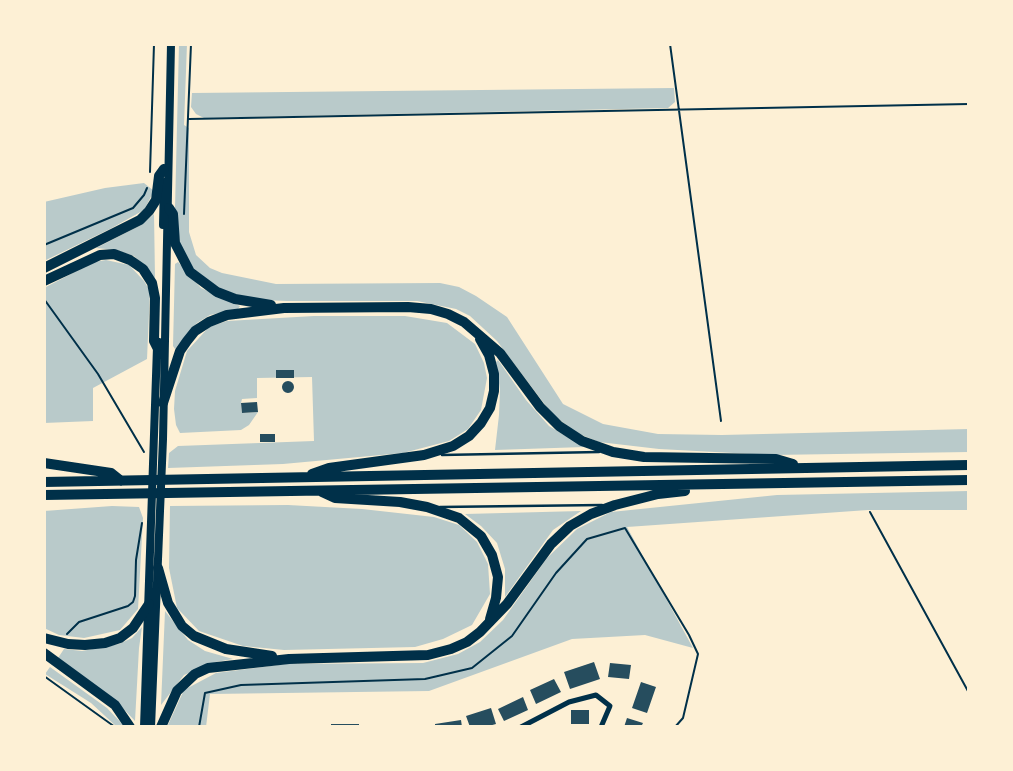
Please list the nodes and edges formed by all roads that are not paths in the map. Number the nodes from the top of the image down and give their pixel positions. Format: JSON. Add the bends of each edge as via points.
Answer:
{"nodes":[{"id":1,"x":171,"y":44,"type":"edge"},
{"id":2,"x":169,"y":88,"type":"junction"},
{"id":3,"x":164,"y":169,"type":"junction"},
{"id":4,"x":169,"y":208,"type":"junction"},
{"id":5,"x":44,"y":268,"type":"edge"},
{"id":6,"x":44,"y":281,"type":"edge"},
{"id":7,"x":284,"y":308,"type":"junction"},
{"id":8,"x":475,"y":331,"type":"junction"},
{"id":9,"x":157,"y":347,"type":"junction"},
{"id":10,"x":163,"y":402,"type":"junction"},
{"id":11,"x":613,"y":452,"type":"junction"},
{"id":12,"x":424,"y":455,"type":"junction"},
{"id":13,"x":44,"y":463,"type":"edge"},
{"id":14,"x":969,"y":465,"type":"edge"},
{"id":15,"x":806,"y":468,"type":"junction"},
{"id":16,"x":304,"y":478,"type":"junction"},
{"id":17,"x":969,"y":480,"type":"edge"},
{"id":18,"x":121,"y":481,"type":"junction"},
{"id":19,"x":44,"y":482,"type":"edge"},
{"id":20,"x":722,"y":485,"type":"junction"},
{"id":21,"x":319,"y":491,"type":"junction"},
{"id":22,"x":44,"y":495,"type":"edge"},
{"id":23,"x":61,"y":495,"type":"junction"},
{"id":24,"x":44,"y":501,"type":"edge"},
{"id":25,"x":615,"y":505,"type":"junction"},
{"id":26,"x":426,"y":507,"type":"junction"},
{"id":27,"x":158,"y":568,"type":"junction"},
{"id":28,"x":149,"y":604,"type":"junction"},
{"id":29,"x":489,"y":621,"type":"junction"},
{"id":30,"x":44,"y":638,"type":"edge"},
{"id":31,"x":44,"y":653,"type":"edge"},
{"id":32,"x":289,"y":659,"type":"junction"},
{"id":33,"x":130,"y":727,"type":"edge"},
{"id":34,"x":144,"y":727,"type":"edge"},
{"id":35,"x":151,"y":727,"type":"edge"},
{"id":36,"x":161,"y":727,"type":"edge"},
{"id":37,"x":521,"y":727,"type":"edge"},
{"id":38,"x":601,"y":727,"type":"edge"}],
"edges":[{"from":1,"to":2,"type":"main road"},
{"from":2,"to":3,"type":"main road"},
{"from":2,"to":4,"type":"main road"},
{"from":3,"to":5,"type":"highway","via":[[156,200],[139,220]]},
{"from":3,"to":9,"type":"main road"},
{"from":4,"to":7,"type":"highway","via":[[182,258],[203,284],[236,299]]},
{"from":4,"to":10,"type":"main road"},
{"from":6,"to":9,"type":"highway","via":[[100,255],[130,260],[152,283]]},
{"from":7,"to":8,"type":"highway","via":[[431,309]]},
{"from":7,"to":10,"type":"highway","via":[[227,315],[195,331],[180,351]]},
{"from":8,"to":11,"type":"highway","via":[[500,353],[559,426],[582,441]]},
{"from":8,"to":12,"type":"highway","via":[[494,374],[490,408],[470,436]]},
{"from":9,"to":28,"type":"main road"},
{"from":10,"to":27,"type":"main road"},
{"from":11,"to":12,"type":"lane"},
{"from":11,"to":15,"type":"highway","via":[[776,460]]},
{"from":12,"to":16,"type":"highway","via":[[329,468]]},
{"from":13,"to":18,"type":"highway","via":[[111,473]]},
{"from":14,"to":15,"type":"highway"},
{"from":15,"to":16,"type":"highway"},
{"from":16,"to":18,"type":"highway"},
{"from":17,"to":20,"type":"highway"},
{"from":18,"to":19,"type":"highway"},
{"from":20,"to":21,"type":"highway"},
{"from":20,"to":25,"type":"highway"},
{"from":21,"to":23,"type":"highway"},
{"from":21,"to":26,"type":"highway","via":[[335,498]]},
{"from":22,"to":23,"type":"highway"},
{"from":23,"to":24,"type":"highway"},
{"from":25,"to":26,"type":"lane"},
{"from":25,"to":29,"type":"highway","via":[[570,526]]},
{"from":26,"to":29,"type":"highway","via":[[459,518],[481,536],[492,555],[498,577]]},
{"from":27,"to":32,"type":"highway","via":[[168,603],[194,636],[226,649]]},
{"from":27,"to":35,"type":"main road"},
{"from":28,"to":30,"type":"highway","via":[[133,628],[105,643],[76,645]]},
{"from":28,"to":34,"type":"main road"},
{"from":29,"to":32,"type":"highway","via":[[467,642],[428,655]]},
{"from":31,"to":33,"type":"highway","via":[[115,705]]},
{"from":32,"to":36,"type":"highway","via":[[226,665],[195,674],[177,691]]},
{"from":37,"to":38,"type":"street","via":[[569,702],[597,695],[610,706]]}]}
